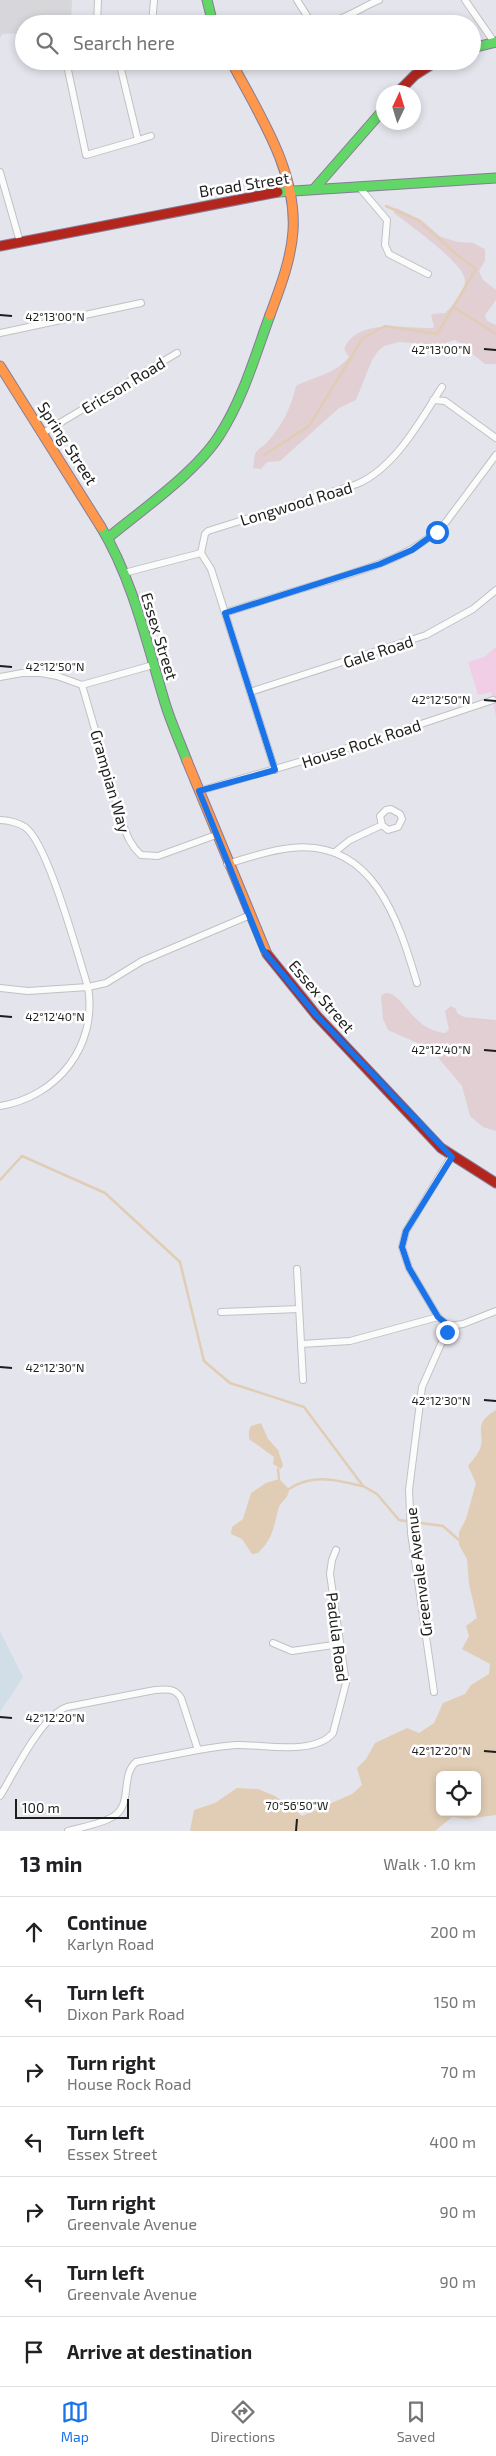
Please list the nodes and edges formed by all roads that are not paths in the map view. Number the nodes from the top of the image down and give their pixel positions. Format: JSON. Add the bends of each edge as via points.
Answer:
{"nodes":[{"id":1,"x":98,"y":0,"type":"edge"},
{"id":2,"x":154,"y":0,"type":"edge"},
{"id":3,"x":207,"y":0,"type":"edge"},
{"id":4,"x":297,"y":0,"type":"edge"},
{"id":5,"x":379,"y":0,"type":"edge"},
{"id":6,"x":465,"y":0,"type":"edge"},
{"id":7,"x":371,"y":1,"type":"edge"},
{"id":8,"x":97,"y":15,"type":"edge"},
{"id":9,"x":153,"y":15,"type":"edge"},
{"id":10,"x":211,"y":15,"type":"edge"},
{"id":11,"x":306,"y":15,"type":"edge"},
{"id":12,"x":346,"y":15,"type":"edge"},
{"id":13,"x":476,"y":15,"type":"edge"},
{"id":14,"x":481,"y":22,"type":"edge"},
{"id":15,"x":495,"y":42,"type":"edge"},
{"id":16,"x":481,"y":46,"type":"edge"},
{"id":17,"x":68,"y":70,"type":"dead end"},
{"id":18,"x":120,"y":70,"type":"edge"},
{"id":19,"x":236,"y":70,"type":"edge"},
{"id":20,"x":423,"y":70,"type":"edge"},
{"id":21,"x":405,"y":85,"type":"edge"},
{"id":22,"x":376,"y":118,"type":"edge"},
{"id":23,"x":151,"y":136,"type":"dead end"},
{"id":24,"x":138,"y":140,"type":"junction"},
{"id":25,"x":0,"y":172,"type":"edge"},
{"id":26,"x":496,"y":178,"type":"edge"},
{"id":27,"x":359,"y":187,"type":"junction"},
{"id":28,"x":314,"y":189,"type":"junction"},
{"id":29,"x":291,"y":191,"type":"junction"},
{"id":30,"x":20,"y":242,"type":"junction"},
{"id":31,"x":0,"y":246,"type":"edge"},
{"id":32,"x":428,"y":274,"type":"dead end"},
{"id":33,"x":141,"y":303,"type":"dead end"},
{"id":34,"x":0,"y":334,"type":"edge"},
{"id":35,"x":177,"y":353,"type":"dead end"},
{"id":36,"x":0,"y":366,"type":"edge"},
{"id":37,"x":442,"y":387,"type":"dead end"},
{"id":38,"x":434,"y":400,"type":"junction"},
{"id":39,"x":43,"y":433,"type":"junction"},
{"id":40,"x":496,"y":438,"type":"edge"},
{"id":41,"x":496,"y":455,"type":"edge"},
{"id":42,"x":108,"y":537,"type":"junction"},
{"id":43,"x":201,"y":553,"type":"junction"},
{"id":44,"x":124,"y":573,"type":"junction"},
{"id":45,"x":496,"y":590,"type":"edge"},
{"id":46,"x":225,"y":613,"type":"junction"},
{"id":47,"x":153,"y":665,"type":"junction"},
{"id":48,"x":0,"y":677,"type":"edge"},
{"id":49,"x":82,"y":685,"type":"junction"},
{"id":50,"x":250,"y":692,"type":"junction"},
{"id":51,"x":493,"y":700,"type":"dead end"},
{"id":52,"x":275,"y":770,"type":"junction"},
{"id":53,"x":199,"y":791,"type":"junction"},
{"id":54,"x":0,"y":820,"type":"edge"},
{"id":55,"x":382,"y":825,"type":"dead end"},
{"id":56,"x":216,"y":835,"type":"junction"},
{"id":57,"x":335,"y":852,"type":"junction"},
{"id":58,"x":227,"y":864,"type":"junction"},
{"id":59,"x":248,"y":916,"type":"junction"},
{"id":60,"x":417,"y":983,"type":"dead end"},
{"id":61,"x":88,"y":987,"type":"junction"},
{"id":62,"x":0,"y":988,"type":"edge"},
{"id":63,"x":0,"y":1106,"type":"edge"},
{"id":64,"x":452,"y":1157,"type":"junction"},
{"id":65,"x":496,"y":1183,"type":"edge"},
{"id":66,"x":297,"y":1269,"type":"dead end"},
{"id":67,"x":299,"y":1309,"type":"junction"},
{"id":68,"x":496,"y":1311,"type":"edge"},
{"id":69,"x":221,"y":1312,"type":"dead end"},
{"id":70,"x":438,"y":1317,"type":"junction"},
{"id":71,"x":449,"y":1326,"type":"junction"},
{"id":72,"x":301,"y":1344,"type":"junction"},
{"id":73,"x":303,"y":1380,"type":"dead end"},
{"id":74,"x":336,"y":1550,"type":"dead end"},
{"id":75,"x":273,"y":1643,"type":"dead end"},
{"id":76,"x":340,"y":1644,"type":"junction"},
{"id":77,"x":434,"y":1692,"type":"dead end"},
{"id":78,"x":198,"y":1750,"type":"junction"},
{"id":79,"x":0,"y":1796,"type":"edge"},
{"id":80,"x":68,"y":1831,"type":"edge"}],
"edges":[{"from":1,"to":8,"type":"street"},
{"from":2,"to":9,"type":"street"},
{"from":3,"to":10,"type":"street"},
{"from":4,"to":11,"type":"street"},
{"from":5,"to":7,"type":"street"},
{"from":6,"to":13,"type":"street"},
{"from":7,"to":12,"type":"street"},
{"from":14,"to":15,"type":"street"},
{"from":15,"to":16,"type":"street"},
{"from":17,"to":24,"type":"street","via":[[86,154]]},
{"from":18,"to":24,"type":"street"},
{"from":19,"to":29,"type":"street","via":[[271,138]]},
{"from":20,"to":21,"type":"street"},
{"from":22,"to":28,"type":"street"},
{"from":23,"to":24,"type":"street"},
{"from":25,"to":30,"type":"street"},
{"from":26,"to":27,"type":"street","name":"Broad Street"},
{"from":27,"to":28,"type":"street","name":"Broad Street"},
{"from":27,"to":32,"type":"street","via":[[387,220],[385,245],[389,254]]},
{"from":28,"to":29,"type":"street","name":"Broad Street"},
{"from":29,"to":30,"type":"street","name":"Broad Street"},
{"from":29,"to":42,"type":"street","via":[[293,231],[285,274],[234,410],[204,455]]},
{"from":30,"to":31,"type":"street","name":"Broad Street"},
{"from":33,"to":34,"type":"street"},
{"from":35,"to":39,"type":"street","name":"Ericson Road"},
{"from":36,"to":39,"type":"street","name":"Spring Street"},
{"from":37,"to":38,"type":"street","name":"Longwood Road"},
{"from":38,"to":40,"type":"street","via":[[445,401]]},
{"from":38,"to":43,"type":"street","name":"Longwood Road","via":[[378,473],[357,484],[208,531]]},
{"from":39,"to":42,"type":"street","name":"Spring Street"},
{"from":41,"to":46,"type":"street","via":[[446,522],[412,550],[380,564]]},
{"from":42,"to":44,"type":"street","name":"Essex Street"},
{"from":43,"to":44,"type":"street"},
{"from":43,"to":46,"type":"street","via":[[211,569]]},
{"from":44,"to":47,"type":"street","name":"Essex Street"},
{"from":45,"to":50,"type":"street","name":"Gale Road","via":[[473,609],[426,635]]},
{"from":46,"to":50,"type":"street"},
{"from":47,"to":49,"type":"street"},
{"from":47,"to":53,"type":"street","name":"Essex Street"},
{"from":48,"to":49,"type":"street","via":[[22,672],[41,673]]},
{"from":49,"to":56,"type":"street","name":"Grampian Way","via":[[128,841],[134,848],[141,855],[158,856]]},
{"from":50,"to":52,"type":"street"},
{"from":51,"to":52,"type":"street","name":"House Rock Road"},
{"from":52,"to":53,"type":"street","name":"House Rock Road"},
{"from":53,"to":56,"type":"street","name":"Essex Street"},
{"from":54,"to":61,"type":"street","via":[[26,828],[46,859]]},
{"from":55,"to":57,"type":"street","via":[[350,840]]},
{"from":56,"to":58,"type":"street","name":"Essex Street"},
{"from":57,"to":58,"type":"street","via":[[313,847],[291,848]]},
{"from":57,"to":60,"type":"street","via":[[360,868],[382,894],[399,927]]},
{"from":58,"to":59,"type":"street","name":"Essex Street"},
{"from":59,"to":61,"type":"street","via":[[149,957],[106,983]]},
{"from":59,"to":64,"type":"street","name":"Essex Street","via":[[263,950],[289,983]]},
{"from":61,"to":62,"type":"street","via":[[28,991]]},
{"from":61,"to":63,"type":"street","via":[[90,1009],[85,1036],[68,1069],[33,1097]]},
{"from":64,"to":65,"type":"street","name":"Essex Street"},
{"from":64,"to":70,"type":"street","via":[[402,1242],[405,1261]]},
{"from":66,"to":67,"type":"street"},
{"from":67,"to":69,"type":"street"},
{"from":67,"to":72,"type":"street"},
{"from":68,"to":71,"type":"street"},
{"from":70,"to":71,"type":"street"},
{"from":70,"to":72,"type":"street","via":[[350,1341]]},
{"from":71,"to":77,"type":"street","name":"Greenvale Avenue","via":[[422,1387],[410,1477],[410,1522]]},
{"from":72,"to":73,"type":"street"},
{"from":74,"to":76,"type":"street","name":"Padula Road","via":[[330,1574]]},
{"from":75,"to":76,"type":"street","via":[[292,1651]]},
{"from":76,"to":78,"type":"street","name":"Padula Road","via":[[346,1683],[333,1733],[327,1739],[294,1748],[234,1745]]},
{"from":78,"to":79,"type":"street","via":[[182,1698],[172,1690],[155,1690],[67,1707],[48,1719]]},
{"from":78,"to":80,"type":"street","via":[[136,1762],[130,1769],[118,1813]]}]}
